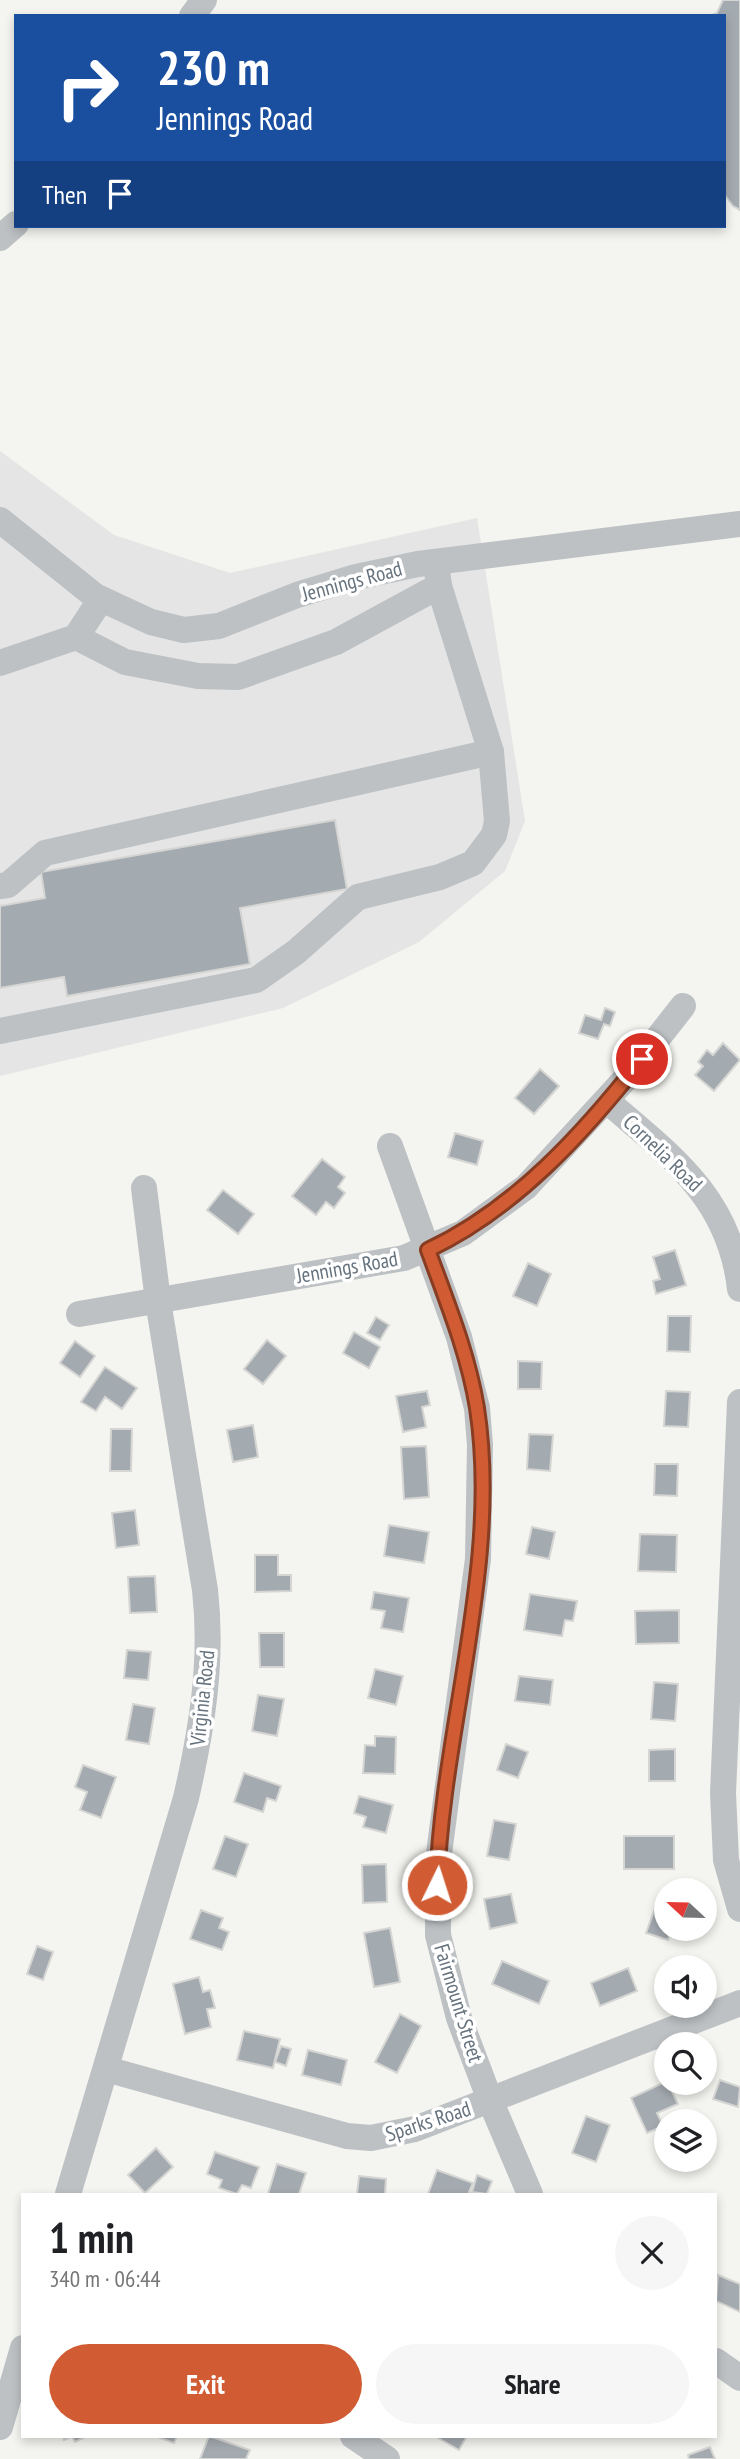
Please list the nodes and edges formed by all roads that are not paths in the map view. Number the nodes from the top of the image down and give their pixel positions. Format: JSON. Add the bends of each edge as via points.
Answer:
{"nodes":[{"id":1,"x":14,"y":226,"type":"edge"},
{"id":2,"x":0,"y":238,"type":"edge"},
{"id":3,"x":0,"y":520,"type":"edge"},
{"id":4,"x":740,"y":524,"type":"edge"},
{"id":5,"x":438,"y":574,"type":"junction"},
{"id":6,"x":101,"y":599,"type":"junction"},
{"id":7,"x":76,"y":637,"type":"junction"},
{"id":8,"x":0,"y":663,"type":"edge"},
{"id":9,"x":491,"y":752,"type":"junction"},
{"id":10,"x":0,"y":886,"type":"edge"},
{"id":11,"x":683,"y":1006,"type":"dead end"},
{"id":12,"x":0,"y":1031,"type":"edge"},
{"id":13,"x":607,"y":1101,"type":"junction"},
{"id":14,"x":390,"y":1146,"type":"dead end"},
{"id":15,"x":144,"y":1188,"type":"dead end"},
{"id":16,"x":428,"y":1250,"type":"junction"},
{"id":17,"x":740,"y":1289,"type":"edge"},
{"id":18,"x":158,"y":1301,"type":"junction"},
{"id":19,"x":79,"y":1314,"type":"dead end"},
{"id":20,"x":740,"y":1402,"type":"edge"},
{"id":21,"x":740,"y":1909,"type":"edge"},
{"id":22,"x":740,"y":2003,"type":"edge"},
{"id":23,"x":106,"y":2069,"type":"junction"},
{"id":24,"x":490,"y":2100,"type":"junction"},
{"id":25,"x":68,"y":2193,"type":"edge"},
{"id":26,"x":530,"y":2193,"type":"edge"},
{"id":27,"x":21,"y":2355,"type":"edge"},
{"id":28,"x":717,"y":2362,"type":"edge"},
{"id":29,"x":740,"y":2378,"type":"edge"},
{"id":30,"x":0,"y":2427,"type":"edge"},
{"id":31,"x":356,"y":2438,"type":"edge"},
{"id":32,"x":387,"y":2459,"type":"edge"}],
"edges":[{"from":1,"to":2,"type":"street"},
{"from":3,"to":6,"type":"street","name":"Jennings Road"},
{"from":4,"to":5,"type":"street","name":"Jennings Road"},
{"from":5,"to":6,"type":"street","name":"Jennings Road","via":[[356,577],[219,626],[184,630],[151,622]]},
{"from":5,"to":7,"type":"street","via":[[336,642],[238,677],[198,676],[125,662]]},
{"from":5,"to":9,"type":"street"},
{"from":6,"to":7,"type":"street"},
{"from":7,"to":8,"type":"street"},
{"from":9,"to":10,"type":"street","via":[[45,853],[8,885]]},
{"from":9,"to":12,"type":"street","via":[[498,821],[494,835],[473,863],[440,877],[358,897],[296,952],[256,980]]},
{"from":11,"to":13,"type":"street","name":"Jennings Road"},
{"from":13,"to":16,"type":"street","name":"Jennings Road","via":[[526,1187],[473,1227]]},
{"from":13,"to":17,"type":"street","name":"Cornelia Road","via":[[685,1169],[707,1196],[728,1235]]},
{"from":14,"to":16,"type":"street","name":"Fairmount Street"},
{"from":15,"to":18,"type":"street","name":"Virginia Road"},
{"from":16,"to":18,"type":"street","name":"Jennings Road"},
{"from":16,"to":24,"type":"street","name":"Fairmount Street","via":[[462,1347],[477,1408],[480,1445],[478,1559],[438,1861],[437,1922],[459,2018]]},
{"from":18,"to":19,"type":"street","name":"Jennings Road"},
{"from":18,"to":23,"type":"street","name":"Virginia Road","via":[[209,1621],[207,1687],[186,1798]]},
{"from":20,"to":21,"type":"street","via":[[723,1793],[726,1860]]},
{"from":22,"to":24,"type":"street","name":"Sparks Road"},
{"from":23,"to":24,"type":"street","name":"Sparks Road","via":[[325,2131],[371,2138],[415,2129]]},
{"from":23,"to":25,"type":"street","name":"Virginia Road"},
{"from":24,"to":26,"type":"street","name":"Fairmount Street"},
{"from":27,"to":30,"type":"street"},
{"from":28,"to":29,"type":"street"},
{"from":31,"to":32,"type":"street"}]}
